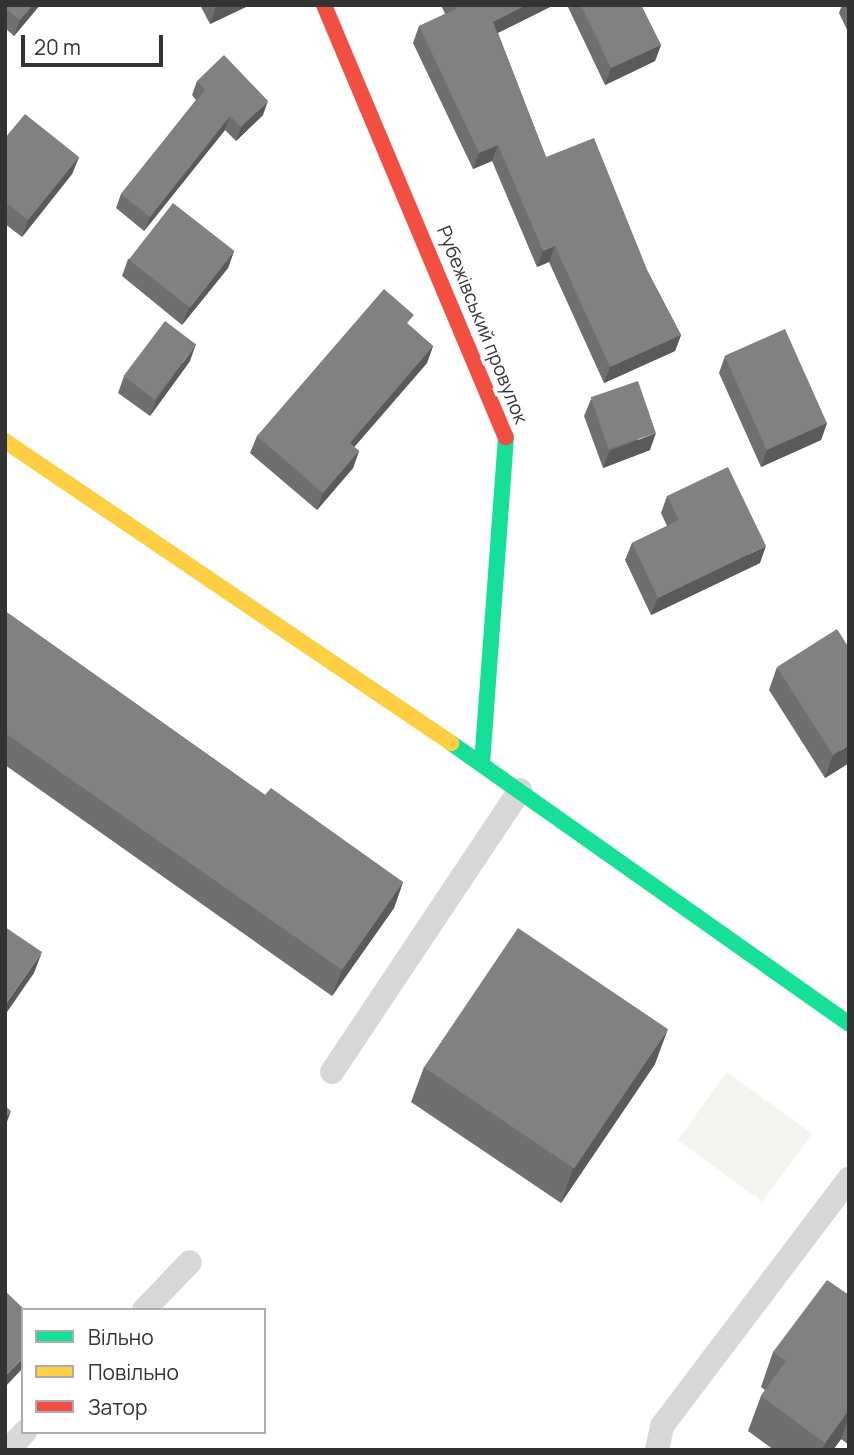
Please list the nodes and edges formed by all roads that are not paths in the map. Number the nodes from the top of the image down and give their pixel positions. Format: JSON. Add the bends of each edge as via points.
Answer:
{"nodes":[{"id":1,"x":324,"y":5,"type":"edge"},
{"id":2,"x":5,"y":441,"type":"edge"},
{"id":3,"x":482,"y":764,"type":"junction"},
{"id":4,"x":520,"y":790,"type":"junction"},
{"id":5,"x":849,"y":1024,"type":"edge"},
{"id":6,"x":332,"y":1072,"type":"dead end"},
{"id":7,"x":849,"y":1179,"type":"edge"},
{"id":8,"x":190,"y":1262,"type":"dead end"},
{"id":9,"x":146,"y":1308,"type":"edge"},
{"id":10,"x":23,"y":1434,"type":"edge"},
{"id":11,"x":8,"y":1450,"type":"edge"},
{"id":12,"x":657,"y":1450,"type":"edge"}],
"edges":[{"from":1,"to":3,"type":"street","name":"Рубежівський провулок","via":[[506,430]]},
{"from":2,"to":3,"type":"street"},
{"from":3,"to":4,"type":"street"},
{"from":4,"to":5,"type":"street"},
{"from":4,"to":6,"type":"lane"},
{"from":7,"to":12,"type":"lane","via":[[662,1426]]},
{"from":8,"to":9,"type":"lane"},
{"from":10,"to":11,"type":"lane"}]}
